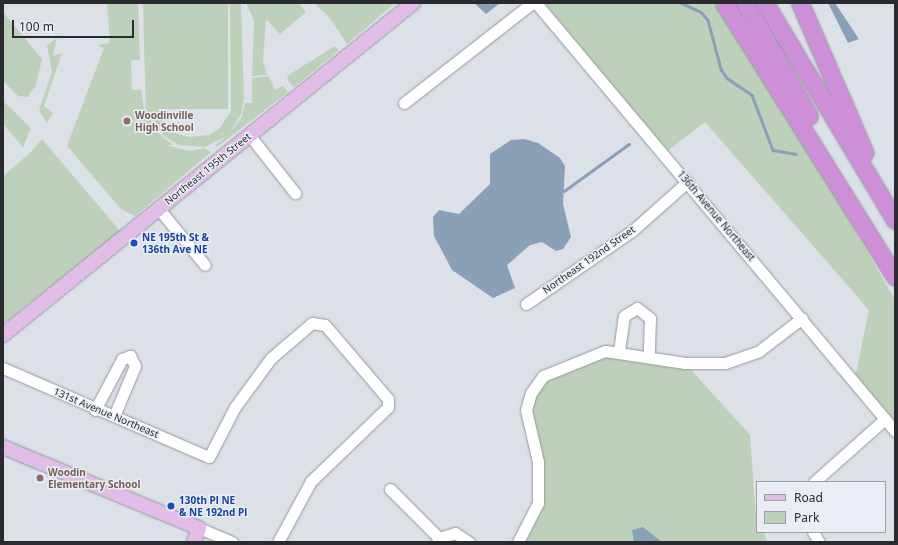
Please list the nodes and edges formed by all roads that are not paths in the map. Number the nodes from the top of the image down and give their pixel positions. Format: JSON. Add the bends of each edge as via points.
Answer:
{"nodes":[{"id":1,"x":413,"y":3,"type":"edge"},
{"id":2,"x":532,"y":3,"type":"edge"},
{"id":3,"x":536,"y":3,"type":"edge"},
{"id":4,"x":724,"y":3,"type":"edge"},
{"id":5,"x":745,"y":3,"type":"edge"},
{"id":6,"x":765,"y":3,"type":"edge"},
{"id":7,"x":800,"y":3,"type":"edge"},
{"id":8,"x":404,"y":103,"type":"dead end"},
{"id":9,"x":250,"y":136,"type":"junction"},
{"id":10,"x":687,"y":182,"type":"junction"},
{"id":11,"x":295,"y":193,"type":"dead end"},
{"id":12,"x":159,"y":209,"type":"junction"},
{"id":13,"x":895,"y":216,"type":"edge"},
{"id":14,"x":895,"y":220,"type":"edge"},
{"id":15,"x":864,"y":223,"type":"junction"},
{"id":16,"x":205,"y":265,"type":"dead end"},
{"id":17,"x":895,"y":277,"type":"edge"},
{"id":18,"x":526,"y":304,"type":"dead end"},
{"id":19,"x":802,"y":318,"type":"junction"},
{"id":20,"x":3,"y":335,"type":"edge"},
{"id":21,"x":619,"y":351,"type":"junction"},
{"id":22,"x":649,"y":356,"type":"junction"},
{"id":23,"x":3,"y":368,"type":"edge"},
{"id":24,"x":95,"y":410,"type":"junction"},
{"id":25,"x":114,"y":416,"type":"junction"},
{"id":26,"x":885,"y":419,"type":"junction"},
{"id":27,"x":895,"y":431,"type":"edge"},
{"id":28,"x":3,"y":447,"type":"edge"},
{"id":29,"x":815,"y":481,"type":"edge"},
{"id":30,"x":390,"y":489,"type":"dead end"},
{"id":31,"x":198,"y":528,"type":"junction"},
{"id":32,"x":814,"y":533,"type":"edge"},
{"id":33,"x":438,"y":540,"type":"edge"},
{"id":34,"x":194,"y":542,"type":"edge"},
{"id":35,"x":232,"y":542,"type":"edge"},
{"id":36,"x":278,"y":542,"type":"edge"},
{"id":37,"x":469,"y":542,"type":"edge"},
{"id":38,"x":518,"y":542,"type":"edge"},
{"id":39,"x":819,"y":542,"type":"edge"}],
"edges":[{"from":1,"to":9,"type":"main road","name":"Northeast 195th Street"},
{"from":2,"to":8,"type":"street"},
{"from":3,"to":10,"type":"street","name":"136th Avenue Northeast"},
{"from":4,"to":15,"type":"highway"},
{"from":5,"to":15,"type":"highway"},
{"from":6,"to":14,"type":"highway"},
{"from":7,"to":13,"type":"highway","via":[[827,70]]},
{"from":9,"to":11,"type":"street"},
{"from":9,"to":12,"type":"main road","name":"Northeast 195th Street"},
{"from":10,"to":18,"type":"street","name":"Northeast 192nd Street","via":[[632,231]]},
{"from":10,"to":19,"type":"street","name":"136th Avenue Northeast"},
{"from":12,"to":16,"type":"street"},
{"from":12,"to":20,"type":"main road","name":"Northeast 195th Street"},
{"from":15,"to":17,"type":"highway"},
{"from":19,"to":22,"type":"street","via":[[759,351],[725,363],[685,363]]},
{"from":19,"to":26,"type":"street","name":"136th Avenue Northeast"},
{"from":21,"to":22,"type":"street"},
{"from":21,"to":22,"type":"street","via":[[624,316],[637,308],[650,318]]},
{"from":21,"to":38,"type":"street","via":[[590,355],[556,368],[543,376],[531,393],[526,410],[540,483],[534,515]]},
{"from":23,"to":24,"type":"street","name":"131st Avenue Northeast"},
{"from":24,"to":25,"type":"street","name":"131st Avenue Northeast"},
{"from":24,"to":25,"type":"street","via":[[119,363],[130,356],[135,366]]},
{"from":25,"to":36,"type":"street","name":"131st Avenue Northeast","via":[[210,457],[252,381],[271,358],[312,323],[325,325],[388,399],[388,407],[311,481]]},
{"from":26,"to":27,"type":"street","name":"136th Avenue Northeast"},
{"from":26,"to":29,"type":"street"},
{"from":28,"to":31,"type":"main road"},
{"from":30,"to":33,"type":"street"},
{"from":31,"to":34,"type":"main road"},
{"from":31,"to":35,"type":"street"},
{"from":32,"to":39,"type":"street"},
{"from":33,"to":37,"type":"street","via":[[455,533]]}]}
